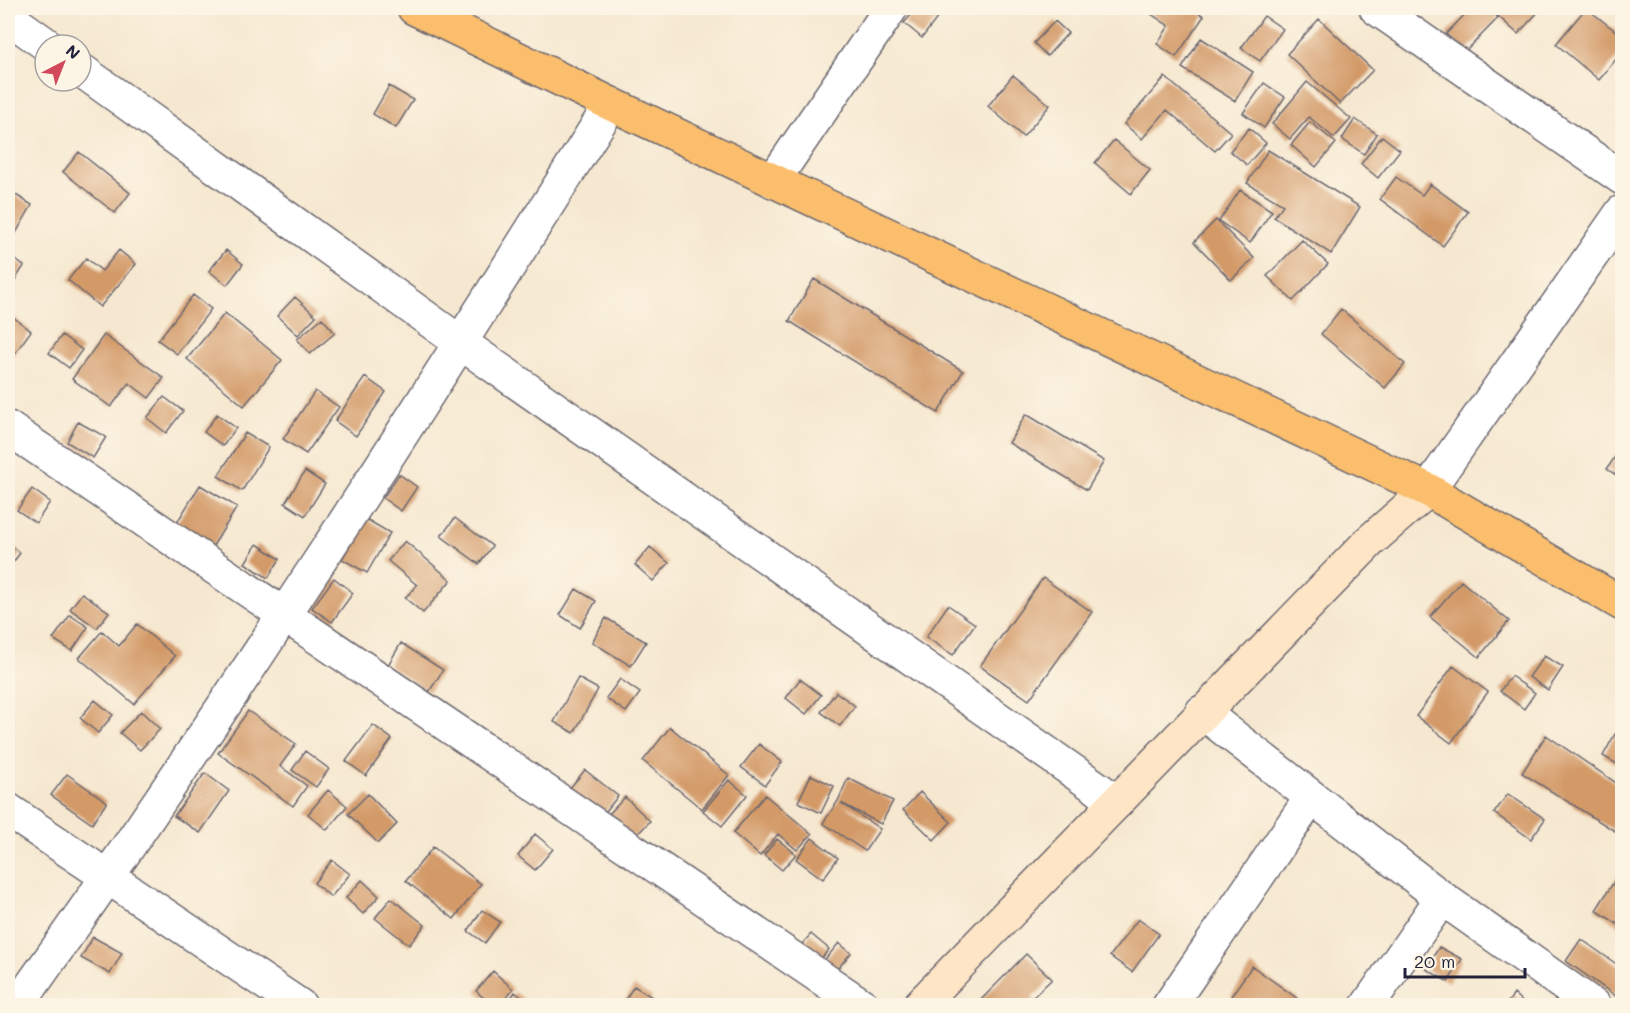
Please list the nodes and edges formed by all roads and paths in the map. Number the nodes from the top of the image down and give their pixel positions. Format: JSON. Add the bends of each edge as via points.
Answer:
{"nodes":[{"id":1,"x":414,"y":8,"type":"edge"},
{"id":2,"x":891,"y":8,"type":"edge"},
{"id":3,"x":1376,"y":8,"type":"edge"},
{"id":4,"x":8,"y":16,"type":"edge"},
{"id":5,"x":33,"y":35,"type":"edge"},
{"id":6,"x":93,"y":78,"type":"edge"},
{"id":7,"x":611,"y":104,"type":"junction"},
{"id":8,"x":1623,"y":178,"type":"edge"},
{"id":9,"x":773,"y":181,"type":"junction"},
{"id":10,"x":1623,"y":212,"type":"edge"},
{"id":11,"x":461,"y":344,"type":"junction"},
{"id":12,"x":8,"y":428,"type":"edge"},
{"id":13,"x":1428,"y":490,"type":"junction"},
{"id":14,"x":1623,"y":604,"type":"edge"},
{"id":15,"x":286,"y":616,"type":"junction"},
{"id":16,"x":1202,"y":712,"type":"junction"},
{"id":17,"x":1311,"y":798,"type":"junction"},
{"id":18,"x":1117,"y":802,"type":"junction"},
{"id":19,"x":8,"y":810,"type":"edge"},
{"id":20,"x":108,"y":878,"type":"junction"},
{"id":21,"x":1442,"y":898,"type":"junction"},
{"id":22,"x":17,"y":1005,"type":"edge"},
{"id":23,"x":300,"y":1005,"type":"edge"},
{"id":24,"x":862,"y":1005,"type":"edge"},
{"id":25,"x":919,"y":1005,"type":"edge"},
{"id":26,"x":1168,"y":1005,"type":"edge"},
{"id":27,"x":1366,"y":1005,"type":"edge"},
{"id":28,"x":1594,"y":1005,"type":"edge"}],
"edges":[{"from":1,"to":7,"type":"main road"},
{"from":2,"to":9,"type":"street"},
{"from":3,"to":8,"type":"street"},
{"from":4,"to":5,"type":"street"},
{"from":6,"to":11,"type":"street"},
{"from":7,"to":9,"type":"main road"},
{"from":7,"to":11,"type":"street"},
{"from":9,"to":13,"type":"main road"},
{"from":10,"to":13,"type":"street"},
{"from":11,"to":15,"type":"street"},
{"from":11,"to":18,"type":"street"},
{"from":12,"to":15,"type":"street"},
{"from":13,"to":14,"type":"main road"},
{"from":13,"to":16,"type":"street","via":[[1370,541]]},
{"from":15,"to":20,"type":"street"},
{"from":15,"to":24,"type":"street"},
{"from":16,"to":17,"type":"street"},
{"from":16,"to":18,"type":"street"},
{"from":17,"to":21,"type":"street"},
{"from":17,"to":26,"type":"street"},
{"from":18,"to":25,"type":"street"},
{"from":19,"to":20,"type":"street"},
{"from":20,"to":22,"type":"street"},
{"from":20,"to":23,"type":"street"},
{"from":21,"to":27,"type":"street"},
{"from":21,"to":28,"type":"street"}]}
